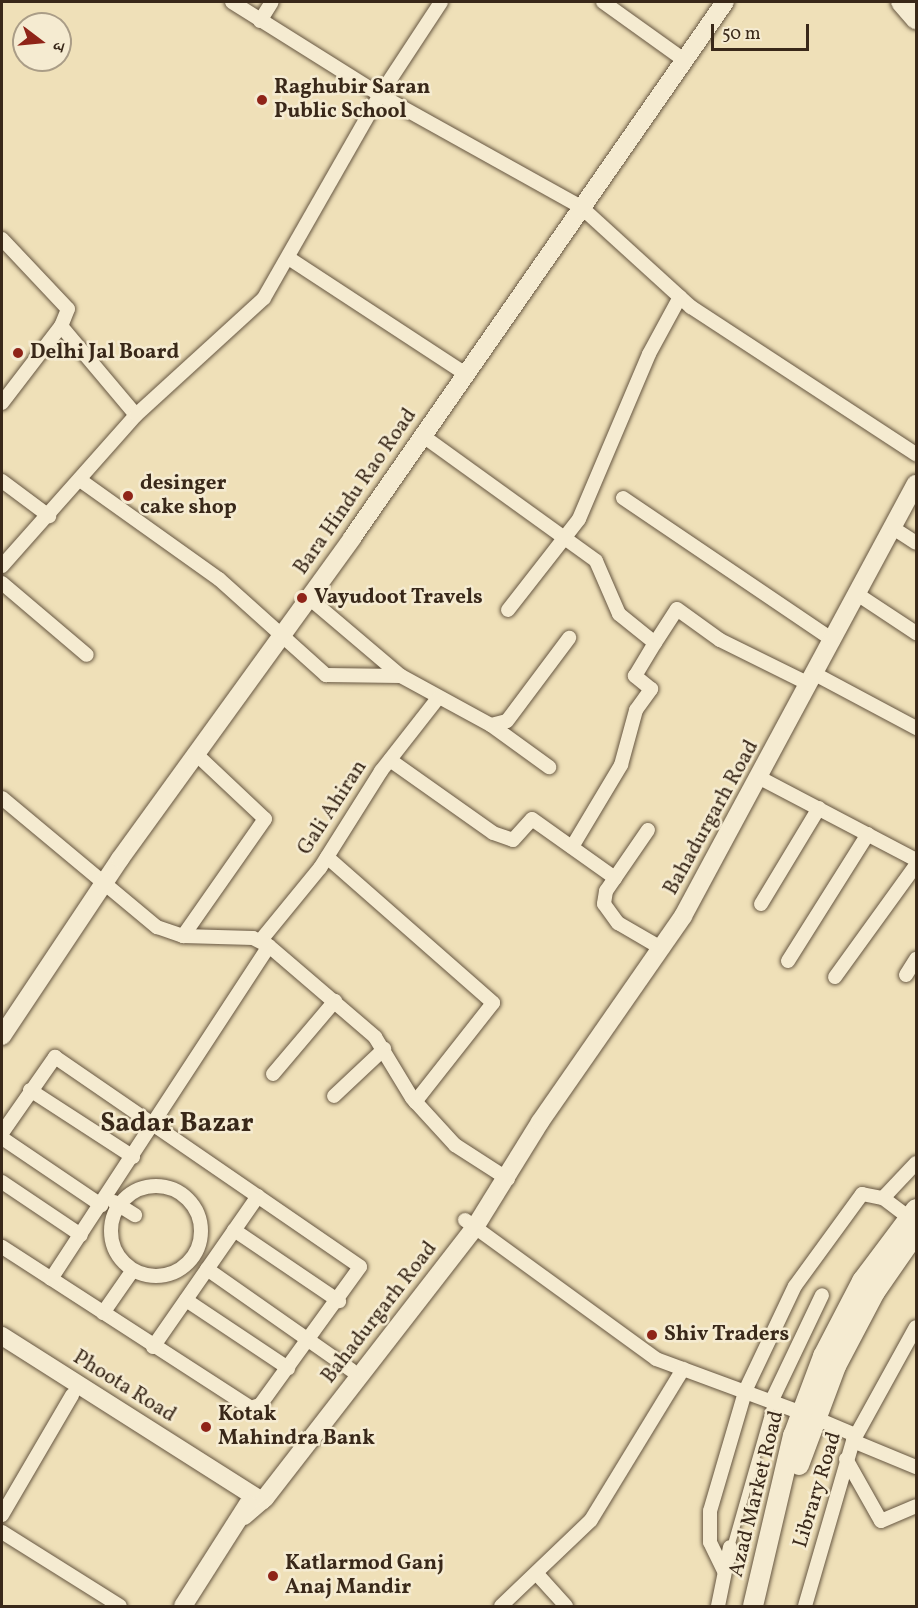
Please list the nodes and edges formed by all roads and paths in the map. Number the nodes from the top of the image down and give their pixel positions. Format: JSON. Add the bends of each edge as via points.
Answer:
{"nodes":[{"id":1,"x":232,"y":2,"type":"edge"},
{"id":2,"x":272,"y":2,"type":"edge"},
{"id":3,"x":441,"y":2,"type":"edge"},
{"id":4,"x":603,"y":2,"type":"edge"},
{"id":5,"x":725,"y":2,"type":"edge"},
{"id":6,"x":901,"y":2,"type":"edge"},
{"id":7,"x":916,"y":19,"type":"edge"},
{"id":8,"x":260,"y":21,"type":"junction"},
{"id":9,"x":684,"y":60,"type":"junction"},
{"id":10,"x":380,"y":96,"type":"junction"},
{"id":11,"x":581,"y":207,"type":"junction"},
{"id":12,"x":2,"y":239,"type":"edge"},
{"id":13,"x":290,"y":259,"type":"junction"},
{"id":14,"x":680,"y":297,"type":"junction"},
{"id":15,"x":61,"y":326,"type":"junction"},
{"id":16,"x":466,"y":374,"type":"junction"},
{"id":17,"x":2,"y":403,"type":"edge"},
{"id":18,"x":136,"y":415,"type":"junction"},
{"id":19,"x":423,"y":436,"type":"junction"},
{"id":20,"x":916,"y":454,"type":"edge"},
{"id":21,"x":80,"y":480,"type":"junction"},
{"id":22,"x":2,"y":481,"type":"edge"},
{"id":23,"x":916,"y":484,"type":"edge"},
{"id":24,"x":623,"y":498,"type":"dead end"},
{"id":25,"x":49,"y":516,"type":"junction"},
{"id":26,"x":893,"y":528,"type":"junction"},
{"id":27,"x":565,"y":538,"type":"junction"},
{"id":28,"x":916,"y":543,"type":"edge"},
{"id":29,"x":2,"y":566,"type":"edge"},
{"id":30,"x":2,"y":584,"type":"edge"},
{"id":31,"x":857,"y":594,"type":"junction"},
{"id":32,"x":309,"y":598,"type":"junction"},
{"id":33,"x":508,"y":610,"type":"dead end"},
{"id":34,"x":284,"y":633,"type":"junction"},
{"id":35,"x":916,"y":633,"type":"edge"},
{"id":36,"x":569,"y":638,"type":"dead end"},
{"id":37,"x":833,"y":640,"type":"junction"},
{"id":38,"x":656,"y":643,"type":"junction"},
{"id":39,"x":87,"y":655,"type":"dead end"},
{"id":40,"x":401,"y":676,"type":"junction"},
{"id":41,"x":812,"y":679,"type":"junction"},
{"id":42,"x":438,"y":698,"type":"junction"},
{"id":43,"x":491,"y":725,"type":"junction"},
{"id":44,"x":916,"y":728,"type":"edge"},
{"id":45,"x":196,"y":754,"type":"junction"},
{"id":46,"x":390,"y":760,"type":"junction"},
{"id":47,"x":549,"y":767,"type":"dead end"},
{"id":48,"x":762,"y":779,"type":"junction"},
{"id":49,"x":2,"y":798,"type":"edge"},
{"id":50,"x":819,"y":808,"type":"junction"},
{"id":51,"x":648,"y":830,"type":"dead end"},
{"id":52,"x":868,"y":834,"type":"junction"},
{"id":53,"x":572,"y":847,"type":"junction"},
{"id":54,"x":327,"y":857,"type":"junction"},
{"id":55,"x":916,"y":860,"type":"edge"},
{"id":56,"x":916,"y":865,"type":"edge"},
{"id":57,"x":615,"y":878,"type":"junction"},
{"id":58,"x":104,"y":883,"type":"junction"},
{"id":59,"x":761,"y":904,"type":"dead end"},
{"id":60,"x":183,"y":936,"type":"junction"},
{"id":61,"x":265,"y":943,"type":"junction"},
{"id":62,"x":661,"y":948,"type":"junction"},
{"id":63,"x":916,"y":959,"type":"edge"},
{"id":64,"x":788,"y":961,"type":"dead end"},
{"id":65,"x":906,"y":975,"type":"dead end"},
{"id":66,"x":835,"y":976,"type":"dead end"},
{"id":67,"x":335,"y":1001,"type":"junction"},
{"id":68,"x":2,"y":1036,"type":"edge"},
{"id":69,"x":384,"y":1048,"type":"junction"},
{"id":70,"x":273,"y":1074,"type":"dead end"},
{"id":71,"x":30,"y":1090,"type":"junction"},
{"id":72,"x":334,"y":1096,"type":"dead end"},
{"id":73,"x":416,"y":1102,"type":"junction"},
{"id":74,"x":152,"y":1126,"type":"junction"},
{"id":75,"x":2,"y":1133,"type":"edge"},
{"id":76,"x":2,"y":1138,"type":"edge"},
{"id":77,"x":133,"y":1156,"type":"junction"},
{"id":78,"x":916,"y":1163,"type":"edge"},
{"id":79,"x":504,"y":1177,"type":"junction"},
{"id":80,"x":2,"y":1182,"type":"edge"},
{"id":81,"x":258,"y":1196,"type":"junction"},
{"id":82,"x":883,"y":1198,"type":"junction"},
{"id":83,"x":104,"y":1201,"type":"junction"},
{"id":84,"x":120,"y":1205,"type":"junction"},
{"id":85,"x":135,"y":1215,"type":"dead end"},
{"id":86,"x":915,"y":1221,"type":"edge"},
{"id":87,"x":470,"y":1223,"type":"junction"},
{"id":88,"x":234,"y":1230,"type":"junction"},
{"id":89,"x":81,"y":1234,"type":"junction"},
{"id":90,"x":2,"y":1247,"type":"edge"},
{"id":91,"x":193,"y":1257,"type":"junction"},
{"id":92,"x":208,"y":1268,"type":"junction"},
{"id":93,"x":134,"y":1270,"type":"junction"},
{"id":94,"x":51,"y":1279,"type":"junction"},
{"id":95,"x":822,"y":1295,"type":"dead end"},
{"id":96,"x":186,"y":1300,"type":"junction"},
{"id":97,"x":339,"y":1301,"type":"junction"},
{"id":98,"x":103,"y":1314,"type":"junction"},
{"id":99,"x":916,"y":1328,"type":"edge"},
{"id":100,"x":2,"y":1336,"type":"edge"},
{"id":101,"x":308,"y":1342,"type":"junction"},
{"id":102,"x":153,"y":1347,"type":"junction"},
{"id":103,"x":2,"y":1350,"type":"edge"},
{"id":104,"x":288,"y":1368,"type":"junction"},
{"id":105,"x":682,"y":1369,"type":"junction"},
{"id":106,"x":351,"y":1370,"type":"junction"},
{"id":107,"x":746,"y":1389,"type":"junction"},
{"id":108,"x":72,"y":1395,"type":"junction"},
{"id":109,"x":772,"y":1400,"type":"junction"},
{"id":110,"x":808,"y":1415,"type":"junction"},
{"id":111,"x":854,"y":1438,"type":"junction"},
{"id":112,"x":846,"y":1459,"type":"junction"},
{"id":113,"x":916,"y":1467,"type":"edge"},
{"id":114,"x":252,"y":1506,"type":"junction"},
{"id":115,"x":916,"y":1506,"type":"edge"},
{"id":116,"x":2,"y":1515,"type":"edge"},
{"id":117,"x":2,"y":1532,"type":"edge"},
{"id":118,"x":730,"y":1547,"type":"joint"},
{"id":119,"x":724,"y":1572,"type":"junction"},
{"id":120,"x":537,"y":1574,"type":"junction"},
{"id":121,"x":120,"y":1606,"type":"edge"},
{"id":122,"x":183,"y":1606,"type":"edge"},
{"id":123,"x":501,"y":1606,"type":"edge"},
{"id":124,"x":566,"y":1606,"type":"edge"},
{"id":125,"x":718,"y":1606,"type":"edge"},
{"id":126,"x":753,"y":1606,"type":"edge"},
{"id":127,"x":763,"y":1606,"type":"edge"},
{"id":128,"x":805,"y":1606,"type":"edge"}],
"edges":[{"from":1,"to":8,"type":"street"},
{"from":2,"to":8,"type":"street"},
{"from":3,"to":10,"type":"street"},
{"from":4,"to":9,"type":"street"},
{"from":5,"to":9,"type":"street","name":"Bara Hindu Rao Road"},
{"from":6,"to":7,"type":"main road"},
{"from":8,"to":10,"type":"street"},
{"from":9,"to":11,"type":"street","name":"Bara Hindu Rao Road"},
{"from":10,"to":11,"type":"street"},
{"from":10,"to":13,"type":"street"},
{"from":11,"to":14,"type":"street"},
{"from":11,"to":16,"type":"street","name":"Bara Hindu Rao Road"},
{"from":12,"to":15,"type":"street","via":[[64,302],[67,316]]},
{"from":13,"to":16,"type":"street"},
{"from":13,"to":18,"type":"street","via":[[264,297]]},
{"from":14,"to":20,"type":"street"},
{"from":14,"to":27,"type":"street","via":[[649,354],[587,502]]},
{"from":15,"to":17,"type":"street"},
{"from":15,"to":18,"type":"street"},
{"from":16,"to":19,"type":"street","name":"Bara Hindu Rao Road"},
{"from":18,"to":21,"type":"street"},
{"from":19,"to":27,"type":"street"},
{"from":19,"to":32,"type":"street","name":"Bara Hindu Rao Road"},
{"from":21,"to":25,"type":"street"},
{"from":21,"to":34,"type":"street","via":[[219,579]]},
{"from":22,"to":25,"type":"street"},
{"from":23,"to":26,"type":"street","name":"Bahadurgarh Road"},
{"from":24,"to":37,"type":"street"},
{"from":25,"to":29,"type":"street"},
{"from":26,"to":28,"type":"street"},
{"from":26,"to":31,"type":"street","name":"Bahadurgarh Road"},
{"from":27,"to":33,"type":"street"},
{"from":27,"to":38,"type":"street","via":[[596,561],[619,614]]},
{"from":30,"to":39,"type":"street"},
{"from":31,"to":35,"type":"street"},
{"from":31,"to":37,"type":"street","name":"Bahadurgarh Road"},
{"from":32,"to":34,"type":"street","name":"Bara Hindu Rao Road"},
{"from":32,"to":40,"type":"street"},
{"from":34,"to":40,"type":"street","via":[[326,675]]},
{"from":34,"to":45,"type":"street","name":"Bara Hindu Rao Road"},
{"from":36,"to":43,"type":"street","via":[[507,722]]},
{"from":37,"to":41,"type":"street","name":"Bahadurgarh Road"},
{"from":38,"to":41,"type":"street","via":[[677,609],[720,640]]},
{"from":38,"to":53,"type":"street","via":[[635,676],[651,689],[636,710],[621,765]]},
{"from":40,"to":42,"type":"street"},
{"from":41,"to":44,"type":"street"},
{"from":41,"to":48,"type":"street","name":"Bahadurgarh Road"},
{"from":42,"to":43,"type":"street"},
{"from":42,"to":46,"type":"street","name":"Gali Ahiran"},
{"from":43,"to":47,"type":"street"},
{"from":45,"to":58,"type":"street","name":"Bara Hindu Rao Road"},
{"from":45,"to":60,"type":"street","via":[[265,819]]},
{"from":46,"to":53,"type":"street","via":[[493,833],[513,840],[532,819]]},
{"from":46,"to":54,"type":"street","name":"Gali Ahiran"},
{"from":48,"to":50,"type":"street"},
{"from":48,"to":62,"type":"street","name":"Bahadurgarh Road"},
{"from":49,"to":58,"type":"street"},
{"from":50,"to":52,"type":"street"},
{"from":50,"to":59,"type":"street"},
{"from":51,"to":57,"type":"street"},
{"from":52,"to":55,"type":"street"},
{"from":52,"to":64,"type":"street"},
{"from":53,"to":57,"type":"street"},
{"from":54,"to":61,"type":"street","name":"Gali Ahiran"},
{"from":54,"to":73,"type":"street","via":[[493,1002]]},
{"from":56,"to":66,"type":"street"},
{"from":57,"to":62,"type":"street","via":[[604,897],[606,911]]},
{"from":58,"to":60,"type":"street","via":[[157,927]]},
{"from":58,"to":68,"type":"street","name":"Bara Hindu Rao Road"},
{"from":60,"to":61,"type":"street"},
{"from":61,"to":67,"type":"street"},
{"from":61,"to":74,"type":"street","name":"Gali Ahiran"},
{"from":62,"to":79,"type":"street","name":"Bahadurgarh Road"},
{"from":63,"to":65,"type":"street"},
{"from":67,"to":69,"type":"street"},
{"from":67,"to":70,"type":"street"},
{"from":69,"to":72,"type":"street"},
{"from":69,"to":73,"type":"street"},
{"from":71,"to":74,"type":"street","via":[[55,1057]]},
{"from":71,"to":75,"type":"street"},
{"from":71,"to":77,"type":"street"},
{"from":73,"to":79,"type":"street","via":[[455,1145]]},
{"from":74,"to":77,"type":"street","name":"Gali Ahiran"},
{"from":74,"to":81,"type":"street"},
{"from":76,"to":83,"type":"street"},
{"from":77,"to":83,"type":"street","name":"Gali Ahiran"},
{"from":78,"to":82,"type":"street"},
{"from":79,"to":87,"type":"street","name":"Bahadurgarh Road"},
{"from":80,"to":89,"type":"street"},
{"from":81,"to":88,"type":"street"},
{"from":81,"to":97,"type":"street","via":[[358,1263],[359,1274]]},
{"from":82,"to":86,"type":"street"},
{"from":82,"to":107,"type":"street","via":[[862,1194],[812,1260]]},
{"from":83,"to":84,"type":"street"},
{"from":83,"to":89,"type":"street","name":"Gali Ahiran"},
{"from":84,"to":85,"type":"street"},
{"from":84,"to":91,"type":"street","via":[[150,1186],[177,1191],[197,1213],[201,1228]]},
{"from":84,"to":93,"type":"street","via":[[111,1239]]},
{"from":86,"to":110,"type":"main road","name":"Azad Market Road","via":[[861,1281]]},
{"from":87,"to":105,"type":"street","via":[[656,1359]]},
{"from":87,"to":106,"type":"street","name":"Bahadurgarh Road"},
{"from":87,"to":114,"type":"street","name":"Bahadurgarh Road"},
{"from":88,"to":92,"type":"street"},
{"from":88,"to":97,"type":"street"},
{"from":89,"to":94,"type":"street","name":"Gali Ahiran"},
{"from":90,"to":94,"type":"street"},
{"from":91,"to":92,"type":"street"},
{"from":91,"to":93,"type":"street","via":[[168,1275]]},
{"from":92,"to":96,"type":"street"},
{"from":92,"to":101,"type":"street"},
{"from":93,"to":98,"type":"street"},
{"from":94,"to":98,"type":"street"},
{"from":95,"to":109,"type":"street"},
{"from":96,"to":102,"type":"street"},
{"from":96,"to":104,"type":"street"},
{"from":97,"to":101,"type":"street"},
{"from":98,"to":102,"type":"street"},
{"from":99,"to":111,"type":"street","name":"Library Road"},
{"from":100,"to":114,"type":"street","name":"Phoota Road"},
{"from":101,"to":104,"type":"street"},
{"from":101,"to":106,"type":"street"},
{"from":102,"to":104,"type":"street","via":[[251,1408],[260,1405]]},
{"from":103,"to":108,"type":"street","name":"Phoota Road"},
{"from":105,"to":107,"type":"street"},
{"from":105,"to":120,"type":"street","via":[[602,1505]]},
{"from":106,"to":114,"type":"street","name":"Bahadurgarh Road"},
{"from":107,"to":109,"type":"street"},
{"from":107,"to":119,"type":"street","via":[[710,1511],[710,1542]]},
{"from":108,"to":114,"type":"street","name":"Phoota Road"},
{"from":108,"to":116,"type":"street"},
{"from":109,"to":110,"type":"street"},
{"from":109,"to":118,"type":"lane"},
{"from":110,"to":111,"type":"street"},
{"from":110,"to":126,"type":"main road","name":"Azad Market Road"},
{"from":110,"to":127,"type":"main road","name":"Azad Market Road"},
{"from":111,"to":112,"type":"street","name":"Library Road"},
{"from":111,"to":113,"type":"street"},
{"from":112,"to":115,"type":"street","via":[[881,1521]]},
{"from":112,"to":128,"type":"street","name":"Library Road"},
{"from":114,"to":122,"type":"street","name":"Bahadurgarh Road"},
{"from":117,"to":121,"type":"street"},
{"from":118,"to":119,"type":"street"},
{"from":119,"to":125,"type":"street"},
{"from":120,"to":123,"type":"street"},
{"from":120,"to":124,"type":"street"}]}
